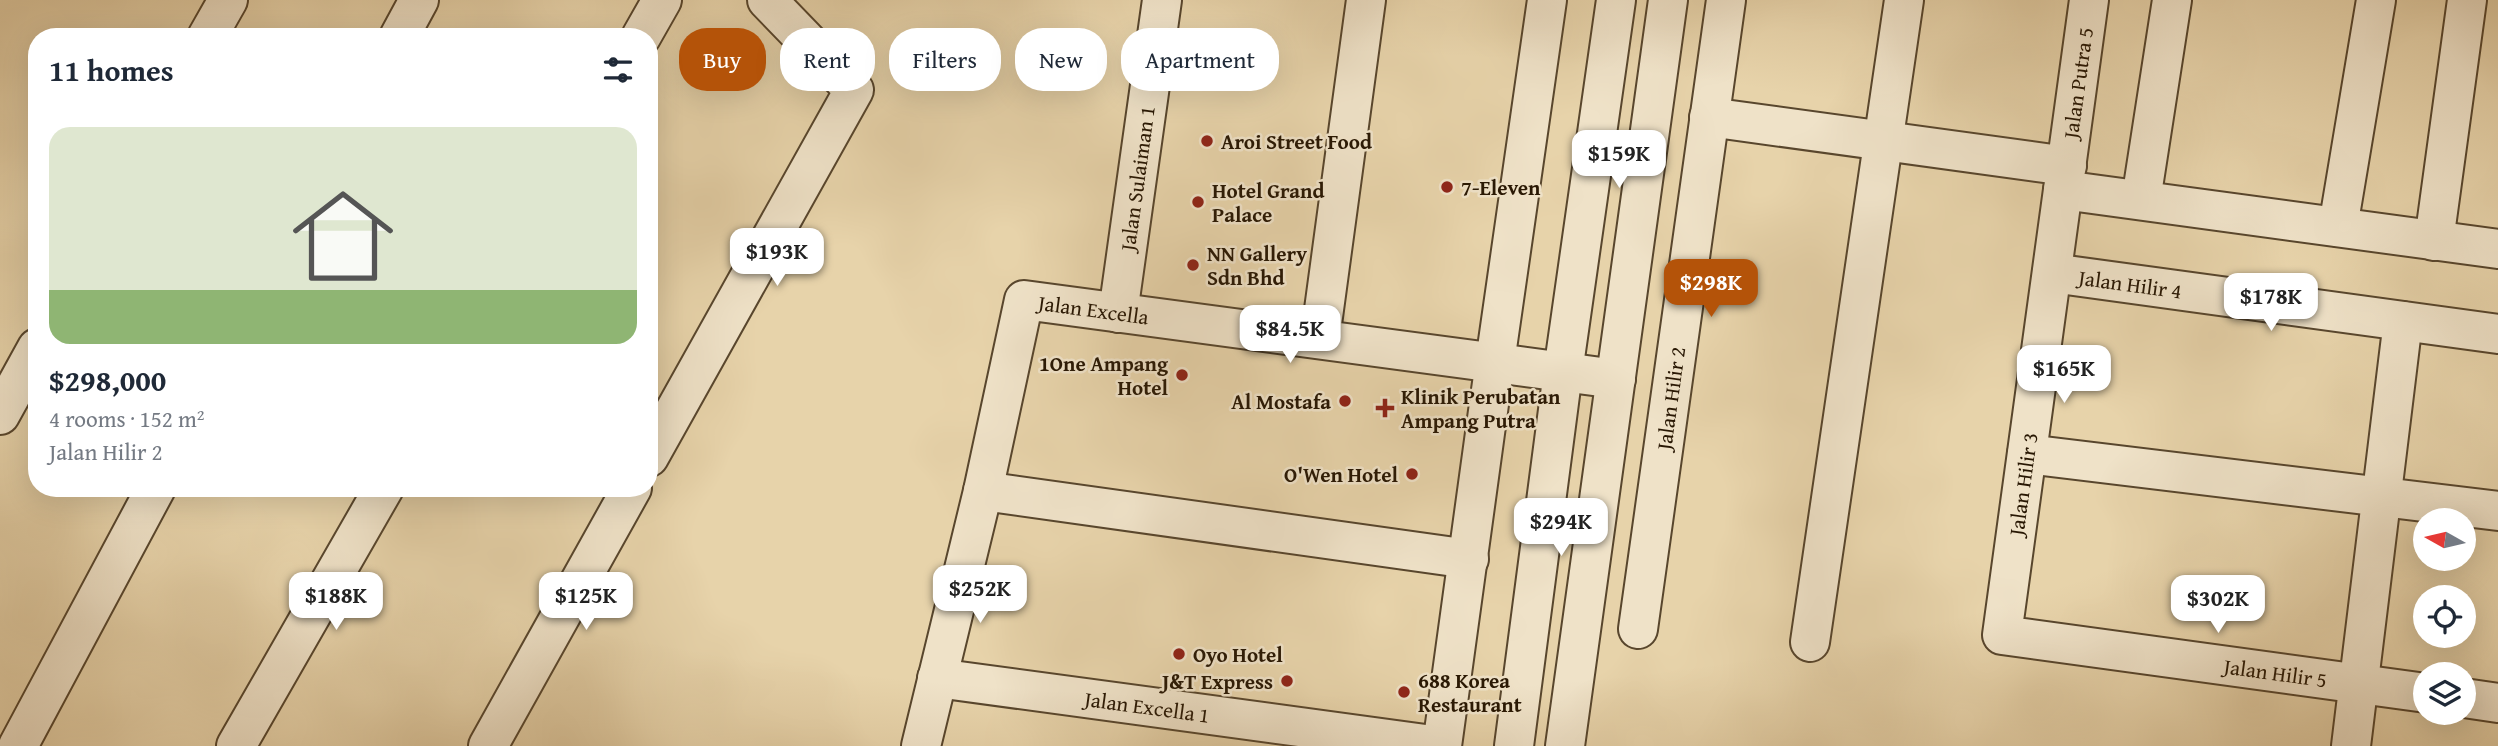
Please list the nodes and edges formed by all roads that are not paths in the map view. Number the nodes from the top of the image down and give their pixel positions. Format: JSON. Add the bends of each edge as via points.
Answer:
{"nodes":[{"id":1,"x":228,"y":0,"type":"edge"},
{"id":2,"x":419,"y":0,"type":"edge"},
{"id":3,"x":662,"y":0,"type":"edge"},
{"id":4,"x":767,"y":0,"type":"edge"},
{"id":5,"x":1162,"y":0,"type":"edge"},
{"id":6,"x":1366,"y":0,"type":"edge"},
{"id":7,"x":1547,"y":0,"type":"edge"},
{"id":8,"x":1616,"y":0,"type":"edge"},
{"id":9,"x":1668,"y":0,"type":"edge"},
{"id":10,"x":1726,"y":0,"type":"edge"},
{"id":11,"x":1904,"y":0,"type":"edge"},
{"id":12,"x":2089,"y":0,"type":"edge"},
{"id":13,"x":2172,"y":0,"type":"edge"},
{"id":14,"x":2376,"y":0,"type":"edge"},
{"id":15,"x":2468,"y":0,"type":"edge"},
{"id":16,"x":212,"y":28,"type":"edge"},
{"id":17,"x":404,"y":28,"type":"edge"},
{"id":18,"x":646,"y":28,"type":"edge"},
{"id":19,"x":1709,"y":117,"type":"junction"},
{"id":20,"x":1883,"y":140,"type":"junction"},
{"id":21,"x":2065,"y":178,"type":"junction"},
{"id":22,"x":2141,"y":200,"type":"junction"},
{"id":23,"x":2338,"y":227,"type":"junction"},
{"id":24,"x":2434,"y":240,"type":"junction"},
{"id":25,"x":2498,"y":249,"type":"edge"},
{"id":26,"x":2052,"y":273,"type":"junction"},
{"id":27,"x":1118,"y":313,"type":"junction"},
{"id":28,"x":2403,"y":321,"type":"junction"},
{"id":29,"x":2498,"y":334,"type":"edge"},
{"id":30,"x":1320,"y":339,"type":"junction"},
{"id":31,"x":1494,"y":363,"type":"junction"},
{"id":32,"x":28,"y":364,"type":"edge"},
{"id":33,"x":1563,"y":372,"type":"junction"},
{"id":34,"x":1616,"y":379,"type":"junction"},
{"id":35,"x":0,"y":415,"type":"edge"},
{"id":36,"x":658,"y":441,"type":"edge"},
{"id":37,"x":2027,"y":454,"type":"junction"},
{"id":38,"x":983,"y":491,"type":"junction"},
{"id":39,"x":151,"y":497,"type":"edge"},
{"id":40,"x":379,"y":497,"type":"edge"},
{"id":41,"x":627,"y":497,"type":"edge"},
{"id":42,"x":2382,"y":497,"type":"junction"},
{"id":43,"x":2498,"y":511,"type":"edge"},
{"id":44,"x":1469,"y":559,"type":"junction"},
{"id":45,"x":1638,"y":629,"type":"dead end"},
{"id":46,"x":2002,"y":635,"type":"joint"},
{"id":47,"x":1810,"y":642,"type":"dead end"},
{"id":48,"x":937,"y":678,"type":"junction"},
{"id":49,"x":2359,"y":684,"type":"junction"},
{"id":50,"x":2413,"y":691,"type":"edge"},
{"id":51,"x":2476,"y":700,"type":"edge"},
{"id":52,"x":2498,"y":703,"type":"edge"},
{"id":53,"x":18,"y":746,"type":"edge"},
{"id":54,"x":236,"y":746,"type":"edge"},
{"id":55,"x":488,"y":746,"type":"edge"},
{"id":56,"x":921,"y":746,"type":"edge"},
{"id":57,"x":1441,"y":746,"type":"edge"},
{"id":58,"x":1514,"y":746,"type":"edge"},
{"id":59,"x":1565,"y":746,"type":"edge"},
{"id":60,"x":2351,"y":746,"type":"edge"}],
"edges":[{"from":1,"to":16,"type":"street"},
{"from":2,"to":17,"type":"street"},
{"from":3,"to":18,"type":"street"},
{"from":4,"to":36,"type":"street","via":[[854,90]]},
{"from":5,"to":27,"type":"street","name":"Jalan Sulaiman 1"},
{"from":6,"to":30,"type":"street"},
{"from":7,"to":31,"type":"street"},
{"from":8,"to":33,"type":"street"},
{"from":9,"to":34,"type":"street"},
{"from":10,"to":19,"type":"street","name":"Jalan Hilir 2"},
{"from":11,"to":20,"type":"street"},
{"from":12,"to":21,"type":"street","name":"Jalan Putra 5"},
{"from":13,"to":22,"type":"street"},
{"from":14,"to":23,"type":"street"},
{"from":15,"to":24,"type":"street"},
{"from":19,"to":20,"type":"street"},
{"from":19,"to":45,"type":"street","name":"Jalan Hilir 2"},
{"from":20,"to":21,"type":"street"},
{"from":20,"to":47,"type":"street"},
{"from":21,"to":22,"type":"street"},
{"from":21,"to":26,"type":"street","name":"Jalan Hilir 3"},
{"from":22,"to":23,"type":"street"},
{"from":23,"to":24,"type":"street"},
{"from":24,"to":25,"type":"street"},
{"from":26,"to":28,"type":"street","name":"Jalan Hilir 4"},
{"from":26,"to":37,"type":"street","name":"Jalan Hilir 3"},
{"from":27,"to":30,"type":"street","name":"Jalan Excella"},
{"from":27,"to":38,"type":"street","name":"Jalan Excella","via":[[1024,300]]},
{"from":28,"to":29,"type":"street","name":"Jalan Hilir 4"},
{"from":28,"to":42,"type":"street"},
{"from":30,"to":31,"type":"street","name":"Jalan Excella"},
{"from":31,"to":33,"type":"street","name":"Jalan Excella"},
{"from":31,"to":44,"type":"street"},
{"from":32,"to":35,"type":"street"},
{"from":33,"to":34,"type":"street","name":"Jalan Excella"},
{"from":33,"to":58,"type":"street"},
{"from":34,"to":59,"type":"street"},
{"from":37,"to":42,"type":"street"},
{"from":37,"to":46,"type":"street","name":"Jalan Hilir 3"},
{"from":38,"to":44,"type":"street"},
{"from":38,"to":48,"type":"street","name":"Jalan Excella"},
{"from":39,"to":53,"type":"street"},
{"from":40,"to":54,"type":"street"},
{"from":41,"to":55,"type":"street"},
{"from":42,"to":43,"type":"street"},
{"from":42,"to":49,"type":"street"},
{"from":44,"to":57,"type":"street"},
{"from":46,"to":49,"type":"street","name":"Jalan Hilir 5"},
{"from":48,"to":56,"type":"street","name":"Jalan Excella"},
{"from":48,"to":57,"type":"street","name":"Jalan Excella 1"},
{"from":49,"to":50,"type":"street","name":"Jalan Hilir 5"},
{"from":49,"to":60,"type":"street"},
{"from":51,"to":52,"type":"street"}]}
